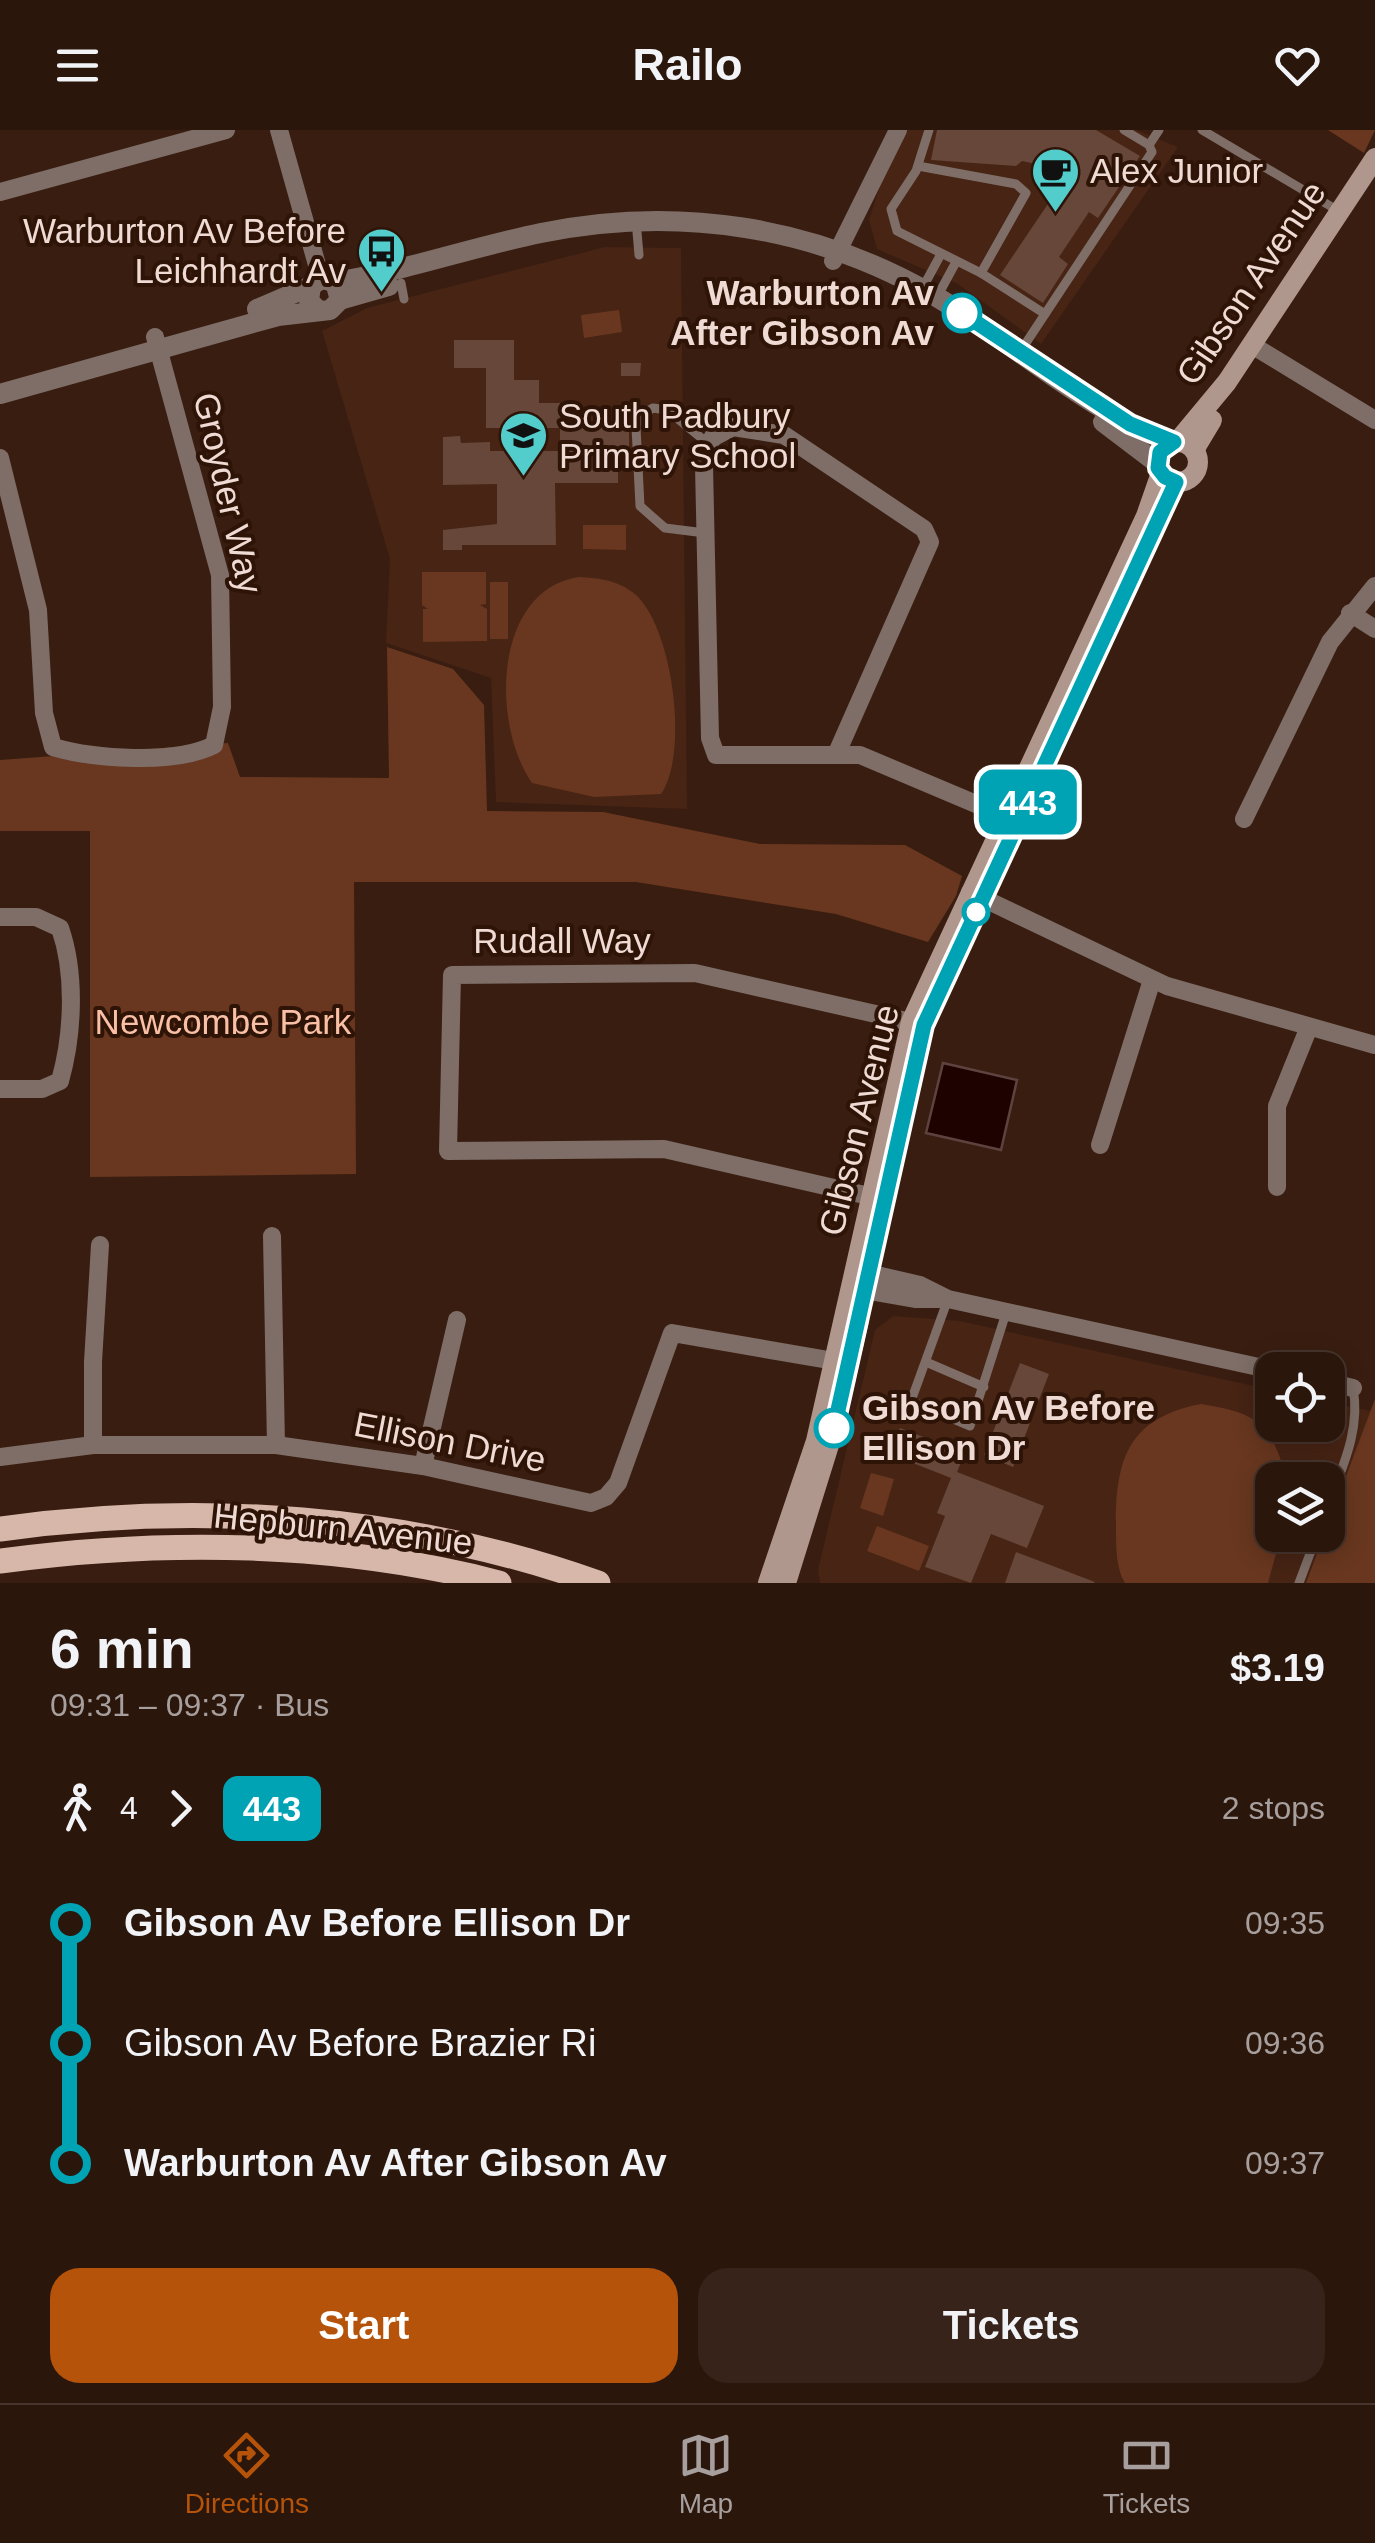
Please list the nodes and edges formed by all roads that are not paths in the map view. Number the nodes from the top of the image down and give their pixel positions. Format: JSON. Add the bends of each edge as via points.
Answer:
{"nodes":[{"id":1,"x":226,"y":130,"type":"edge"},
{"id":2,"x":278,"y":130,"type":"edge"},
{"id":3,"x":898,"y":130,"type":"edge"},
{"id":4,"x":928,"y":130,"type":"edge"},
{"id":5,"x":1124,"y":130,"type":"edge"},
{"id":6,"x":1159,"y":130,"type":"edge"},
{"id":7,"x":1202,"y":130,"type":"edge"},
{"id":8,"x":1149,"y":145,"type":"junction"},
{"id":9,"x":1375,"y":158,"type":"edge"},
{"id":10,"x":918,"y":166,"type":"junction"},
{"id":11,"x":1375,"y":177,"type":"edge"},
{"id":12,"x":0,"y":192,"type":"edge"},
{"id":13,"x":1338,"y":210,"type":"junction"},
{"id":14,"x":637,"y":232,"type":"junction"},
{"id":15,"x":941,"y":254,"type":"junction"},
{"id":16,"x":639,"y":255,"type":"dead end"},
{"id":17,"x":836,"y":255,"type":"junction"},
{"id":18,"x":956,"y":262,"type":"junction"},
{"id":19,"x":981,"y":273,"type":"junction"},
{"id":20,"x":327,"y":287,"type":"junction"},
{"id":21,"x":930,"y":293,"type":"junction"},
{"id":22,"x":1044,"y":314,"type":"junction"},
{"id":23,"x":158,"y":343,"type":"junction"},
{"id":24,"x":1256,"y":347,"type":"junction"},
{"id":25,"x":1020,"y":352,"type":"junction"},
{"id":26,"x":0,"y":381,"type":"edge"},
{"id":27,"x":0,"y":394,"type":"edge"},
{"id":28,"x":1375,"y":420,"type":"edge"},
{"id":29,"x":1182,"y":444,"type":"junction"},
{"id":30,"x":710,"y":446,"type":"junction"},
{"id":31,"x":0,"y":458,"type":"edge"},
{"id":32,"x":1165,"y":472,"type":"junction"},
{"id":33,"x":705,"y":533,"type":"junction"},
{"id":34,"x":1375,"y":586,"type":"edge"},
{"id":35,"x":1350,"y":613,"type":"junction"},
{"id":36,"x":1375,"y":628,"type":"edge"},
{"id":37,"x":836,"y":755,"type":"junction"},
{"id":38,"x":1012,"y":819,"type":"junction"},
{"id":39,"x":1244,"y":819,"type":"dead end"},
{"id":40,"x":976,"y":895,"type":"junction"},
{"id":41,"x":0,"y":917,"type":"edge"},
{"id":42,"x":1152,"y":980,"type":"junction"},
{"id":43,"x":918,"y":1023,"type":"junction"},
{"id":44,"x":1308,"y":1027,"type":"junction"},
{"id":45,"x":1374,"y":1043,"type":"edge"},
{"id":46,"x":0,"y":1089,"type":"edge"},
{"id":47,"x":1100,"y":1144,"type":"dead end"},
{"id":48,"x":1277,"y":1187,"type":"dead end"},
{"id":49,"x":876,"y":1198,"type":"junction"},
{"id":50,"x":272,"y":1236,"type":"dead end"},
{"id":51,"x":100,"y":1245,"type":"dead end"},
{"id":52,"x":860,"y":1281,"type":"junction"},
{"id":53,"x":948,"y":1299,"type":"junction"},
{"id":54,"x":1006,"y":1312,"type":"junction"},
{"id":55,"x":457,"y":1320,"type":"dead end"},
{"id":56,"x":926,"y":1362,"type":"junction"},
{"id":57,"x":1255,"y":1366,"type":"edge"},
{"id":58,"x":841,"y":1369,"type":"junction"},
{"id":59,"x":1345,"y":1386,"type":"edge"},
{"id":60,"x":984,"y":1387,"type":"junction"},
{"id":61,"x":1354,"y":1388,"type":"joint"},
{"id":62,"x":93,"y":1446,"type":"junction"},
{"id":63,"x":276,"y":1446,"type":"junction"},
{"id":64,"x":0,"y":1456,"type":"edge"},
{"id":65,"x":1344,"y":1462,"type":"edge"},
{"id":66,"x":424,"y":1466,"type":"junction"},
{"id":67,"x":0,"y":1529,"type":"edge"},
{"id":68,"x":1310,"y":1552,"type":"edge"},
{"id":69,"x":0,"y":1561,"type":"edge"},
{"id":70,"x":499,"y":1583,"type":"edge"},
{"id":71,"x":598,"y":1583,"type":"edge"},
{"id":72,"x":768,"y":1583,"type":"edge"},
{"id":73,"x":786,"y":1583,"type":"edge"},
{"id":74,"x":1298,"y":1583,"type":"edge"}],
"edges":[{"from":1,"to":12,"type":"street"},
{"from":2,"to":20,"type":"street"},
{"from":3,"to":17,"type":"street"},
{"from":4,"to":10,"type":"lane"},
{"from":5,"to":8,"type":"lane"},
{"from":6,"to":8,"type":"lane"},
{"from":7,"to":13,"type":"lane"},
{"from":8,"to":22,"type":"lane","via":[[1151,154]]},
{"from":9,"to":13,"type":"main road","name":"Gibson Avenue"},
{"from":10,"to":15,"type":"lane","via":[[892,213],[897,231]]},
{"from":10,"to":19,"type":"lane","via":[[1016,184],[1026,193]]},
{"from":11,"to":24,"type":"main road","name":"Gibson Avenue"},
{"from":13,"to":24,"type":"main road","name":"Gibson Avenue"},
{"from":14,"to":16,"type":"lane"},
{"from":14,"to":17,"type":"street"},
{"from":14,"to":20,"type":"street","via":[[548,244],[402,291]]},
{"from":15,"to":18,"type":"lane"},
{"from":15,"to":21,"type":"lane"},
{"from":17,"to":20,"type":"street","via":[[743,227],[634,220],[542,233]]},
{"from":17,"to":21,"type":"street"},
{"from":17,"to":32,"type":"street","via":[[924,304]]},
{"from":18,"to":19,"type":"lane"},
{"from":18,"to":21,"type":"lane"},
{"from":19,"to":22,"type":"lane"},
{"from":20,"to":23,"type":"street"},
{"from":20,"to":23,"type":"street","via":[[330,310]]},
{"from":21,"to":25,"type":"street"},
{"from":22,"to":25,"type":"lane"},
{"from":23,"to":26,"type":"street"},
{"from":23,"to":27,"type":"street"},
{"from":23,"to":31,"type":"street","name":"Groyder Way","via":[[220,575],[222,708],[214,745],[192,756],[80,755],[52,747],[38,610]]},
{"from":24,"to":28,"type":"street"},
{"from":24,"to":29,"type":"main road","name":"Gibson Avenue"},
{"from":25,"to":29,"type":"street","via":[[1130,424]]},
{"from":29,"to":32,"type":"main road","via":[[1160,452]]},
{"from":29,"to":32,"type":"main road","via":[[1198,462],[1194,474]]},
{"from":30,"to":33,"type":"street"},
{"from":30,"to":33,"type":"lane","via":[[666,410],[653,408],[636,426],[640,506],[665,528]]},
{"from":30,"to":37,"type":"street","via":[[733,427],[784,435],[924,529],[930,542]]},
{"from":32,"to":38,"type":"main road","name":"Gibson Avenue"},
{"from":33,"to":37,"type":"street","via":[[710,738],[716,755]]},
{"from":34,"to":35,"type":"street"},
{"from":35,"to":36,"type":"street"},
{"from":35,"to":39,"type":"street"},
{"from":37,"to":38,"type":"street","via":[[860,755]]},
{"from":38,"to":40,"type":"main road","name":"Gibson Avenue"},
{"from":40,"to":42,"type":"street"},
{"from":40,"to":43,"type":"main road","name":"Gibson Avenue"},
{"from":41,"to":46,"type":"street","via":[[36,916],[60,928],[68,950],[69,1049],[60,1081],[42,1089]]},
{"from":42,"to":44,"type":"street"},
{"from":42,"to":47,"type":"street"},
{"from":43,"to":49,"type":"main road","name":"Gibson Avenue"},
{"from":43,"to":49,"type":"street","name":"Rudall Way","via":[[695,973],[452,975],[448,1151],[664,1149]]},
{"from":44,"to":45,"type":"street"},
{"from":44,"to":48,"type":"street","via":[[1277,1106]]},
{"from":49,"to":52,"type":"main road","name":"Gibson Avenue"},
{"from":50,"to":63,"type":"street"},
{"from":51,"to":62,"type":"street"},
{"from":52,"to":53,"type":"street","via":[[920,1285]]},
{"from":52,"to":58,"type":"main road","name":"Gibson Avenue"},
{"from":53,"to":54,"type":"street"},
{"from":53,"to":56,"type":"lane"},
{"from":54,"to":57,"type":"street"},
{"from":54,"to":60,"type":"lane"},
{"from":55,"to":66,"type":"street"},
{"from":56,"to":60,"type":"lane"},
{"from":56,"to":60,"type":"lane","via":[[910,1401],[970,1426]]},
{"from":58,"to":66,"type":"street","name":"Ellison Drive","via":[[672,1332],[618,1483],[599,1501],[583,1503]]},
{"from":58,"to":72,"type":"main road","name":"Gibson Avenue"},
{"from":58,"to":73,"type":"main road","name":"Gibson Avenue"},
{"from":59,"to":61,"type":"street"},
{"from":61,"to":65,"type":"lane","via":[[1357,1405]]},
{"from":62,"to":63,"type":"street","name":"Ellison Drive"},
{"from":62,"to":64,"type":"street","name":"Ellison Drive"},
{"from":63,"to":66,"type":"street","name":"Ellison Drive"},
{"from":67,"to":71,"type":"main road","name":"Hepburn Avenue","via":[[103,1518],[257,1516],[433,1537]]},
{"from":68,"to":74,"type":"lane"},
{"from":69,"to":70,"type":"main road","name":"Hepburn Avenue","via":[[138,1548],[254,1549]]}]}
